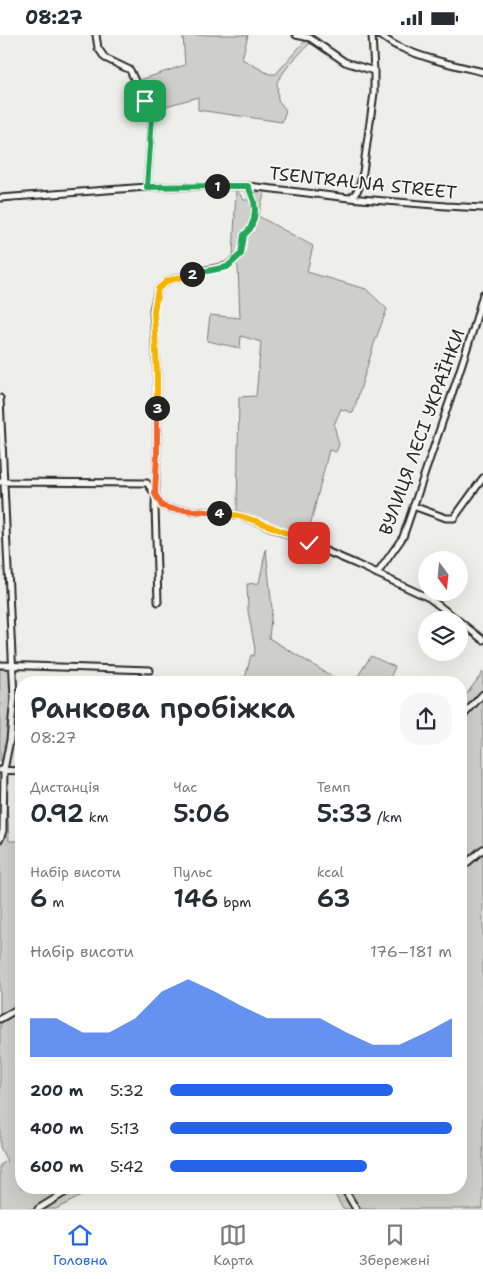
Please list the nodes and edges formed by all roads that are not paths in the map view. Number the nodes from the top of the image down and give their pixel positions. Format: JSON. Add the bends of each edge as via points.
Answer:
{"nodes":[{"id":1,"x":96,"y":35,"type":"edge"},
{"id":2,"x":296,"y":35,"type":"edge"},
{"id":3,"x":372,"y":35,"type":"edge"},
{"id":4,"x":378,"y":35,"type":"edge"},
{"id":5,"x":374,"y":71,"type":"junction"},
{"id":6,"x":483,"y":72,"type":"edge"},
{"id":7,"x":248,"y":186,"type":"junction"},
{"id":8,"x":147,"y":187,"type":"junction"},
{"id":9,"x":0,"y":198,"type":"edge"},
{"id":10,"x":350,"y":198,"type":"junction"},
{"id":11,"x":483,"y":208,"type":"edge"},
{"id":12,"x":483,"y":294,"type":"edge"},
{"id":13,"x":0,"y":398,"type":"edge"},
{"id":14,"x":483,"y":478,"type":"edge"},
{"id":15,"x":2,"y":482,"type":"edge"},
{"id":16,"x":155,"y":494,"type":"junction"},
{"id":17,"x":413,"y":506,"type":"junction"},
{"id":18,"x":377,"y":574,"type":"junction"},
{"id":19,"x":158,"y":602,"type":"dead end"},
{"id":20,"x":446,"y":611,"type":"edge"},
{"id":21,"x":468,"y":628,"type":"edge"},
{"id":22,"x":483,"y":640,"type":"edge"},
{"id":23,"x":0,"y":665,"type":"edge"},
{"id":24,"x":12,"y":665,"type":"junction"},
{"id":25,"x":150,"y":670,"type":"dead end"},
{"id":26,"x":483,"y":694,"type":"edge"},
{"id":27,"x":467,"y":711,"type":"edge"},
{"id":28,"x":2,"y":770,"type":"edge"},
{"id":29,"x":15,"y":771,"type":"edge"},
{"id":30,"x":0,"y":839,"type":"edge"},
{"id":31,"x":483,"y":849,"type":"edge"},
{"id":32,"x":467,"y":863,"type":"edge"},
{"id":33,"x":15,"y":1010,"type":"edge"},
{"id":34,"x":0,"y":1019,"type":"edge"},
{"id":35,"x":63,"y":1194,"type":"edge"},
{"id":36,"x":347,"y":1194,"type":"edge"},
{"id":37,"x":38,"y":1209,"type":"edge"},
{"id":38,"x":356,"y":1209,"type":"edge"}],
"edges":[{"from":1,"to":8,"type":"street","via":[[98,48],[105,58],[130,70],[152,118]]},
{"from":2,"to":5,"type":"street","via":[[310,38],[345,62]]},
{"from":3,"to":5,"type":"street"},
{"from":4,"to":6,"type":"street","via":[[433,60]]},
{"from":5,"to":10,"type":"street","via":[[363,172],[359,188]]},
{"from":7,"to":8,"type":"street","name":"TSENTRALNA STREET"},
{"from":7,"to":10,"type":"street","name":"TSENTRALNA STREET"},
{"from":7,"to":16,"type":"street","via":[[255,210],[250,229],[244,235],[241,254],[227,267],[167,281],[158,289],[154,311],[157,374]]},
{"from":8,"to":9,"type":"street","name":"TSENTRALNA STREET"},
{"from":10,"to":11,"type":"street","name":"TSENTRALNA STREET"},
{"from":12,"to":17,"type":"street","name":"ВУЛИЦЯ ЛЕСІ УКРАЇНКИ"},
{"from":13,"to":15,"type":"street"},
{"from":14,"to":17,"type":"street","via":[[454,518]]},
{"from":15,"to":16,"type":"street","via":[[148,483]]},
{"from":15,"to":24,"type":"street"},
{"from":16,"to":18,"type":"street","via":[[162,506],[240,516]]},
{"from":16,"to":19,"type":"street"},
{"from":17,"to":18,"type":"street","name":"ВУЛИЦЯ ЛЕСІ УКРАЇНКИ","via":[[403,537]]},
{"from":18,"to":20,"type":"street","via":[[429,598]]},
{"from":21,"to":22,"type":"street"},
{"from":23,"to":24,"type":"street"},
{"from":24,"to":25,"type":"street"},
{"from":24,"to":28,"type":"street","via":[[10,740]]},
{"from":26,"to":27,"type":"street"},
{"from":28,"to":29,"type":"street"},
{"from":28,"to":30,"type":"street","via":[[3,831]]},
{"from":31,"to":32,"type":"street"},
{"from":33,"to":34,"type":"street"},
{"from":35,"to":37,"type":"street"},
{"from":36,"to":38,"type":"street"}]}
